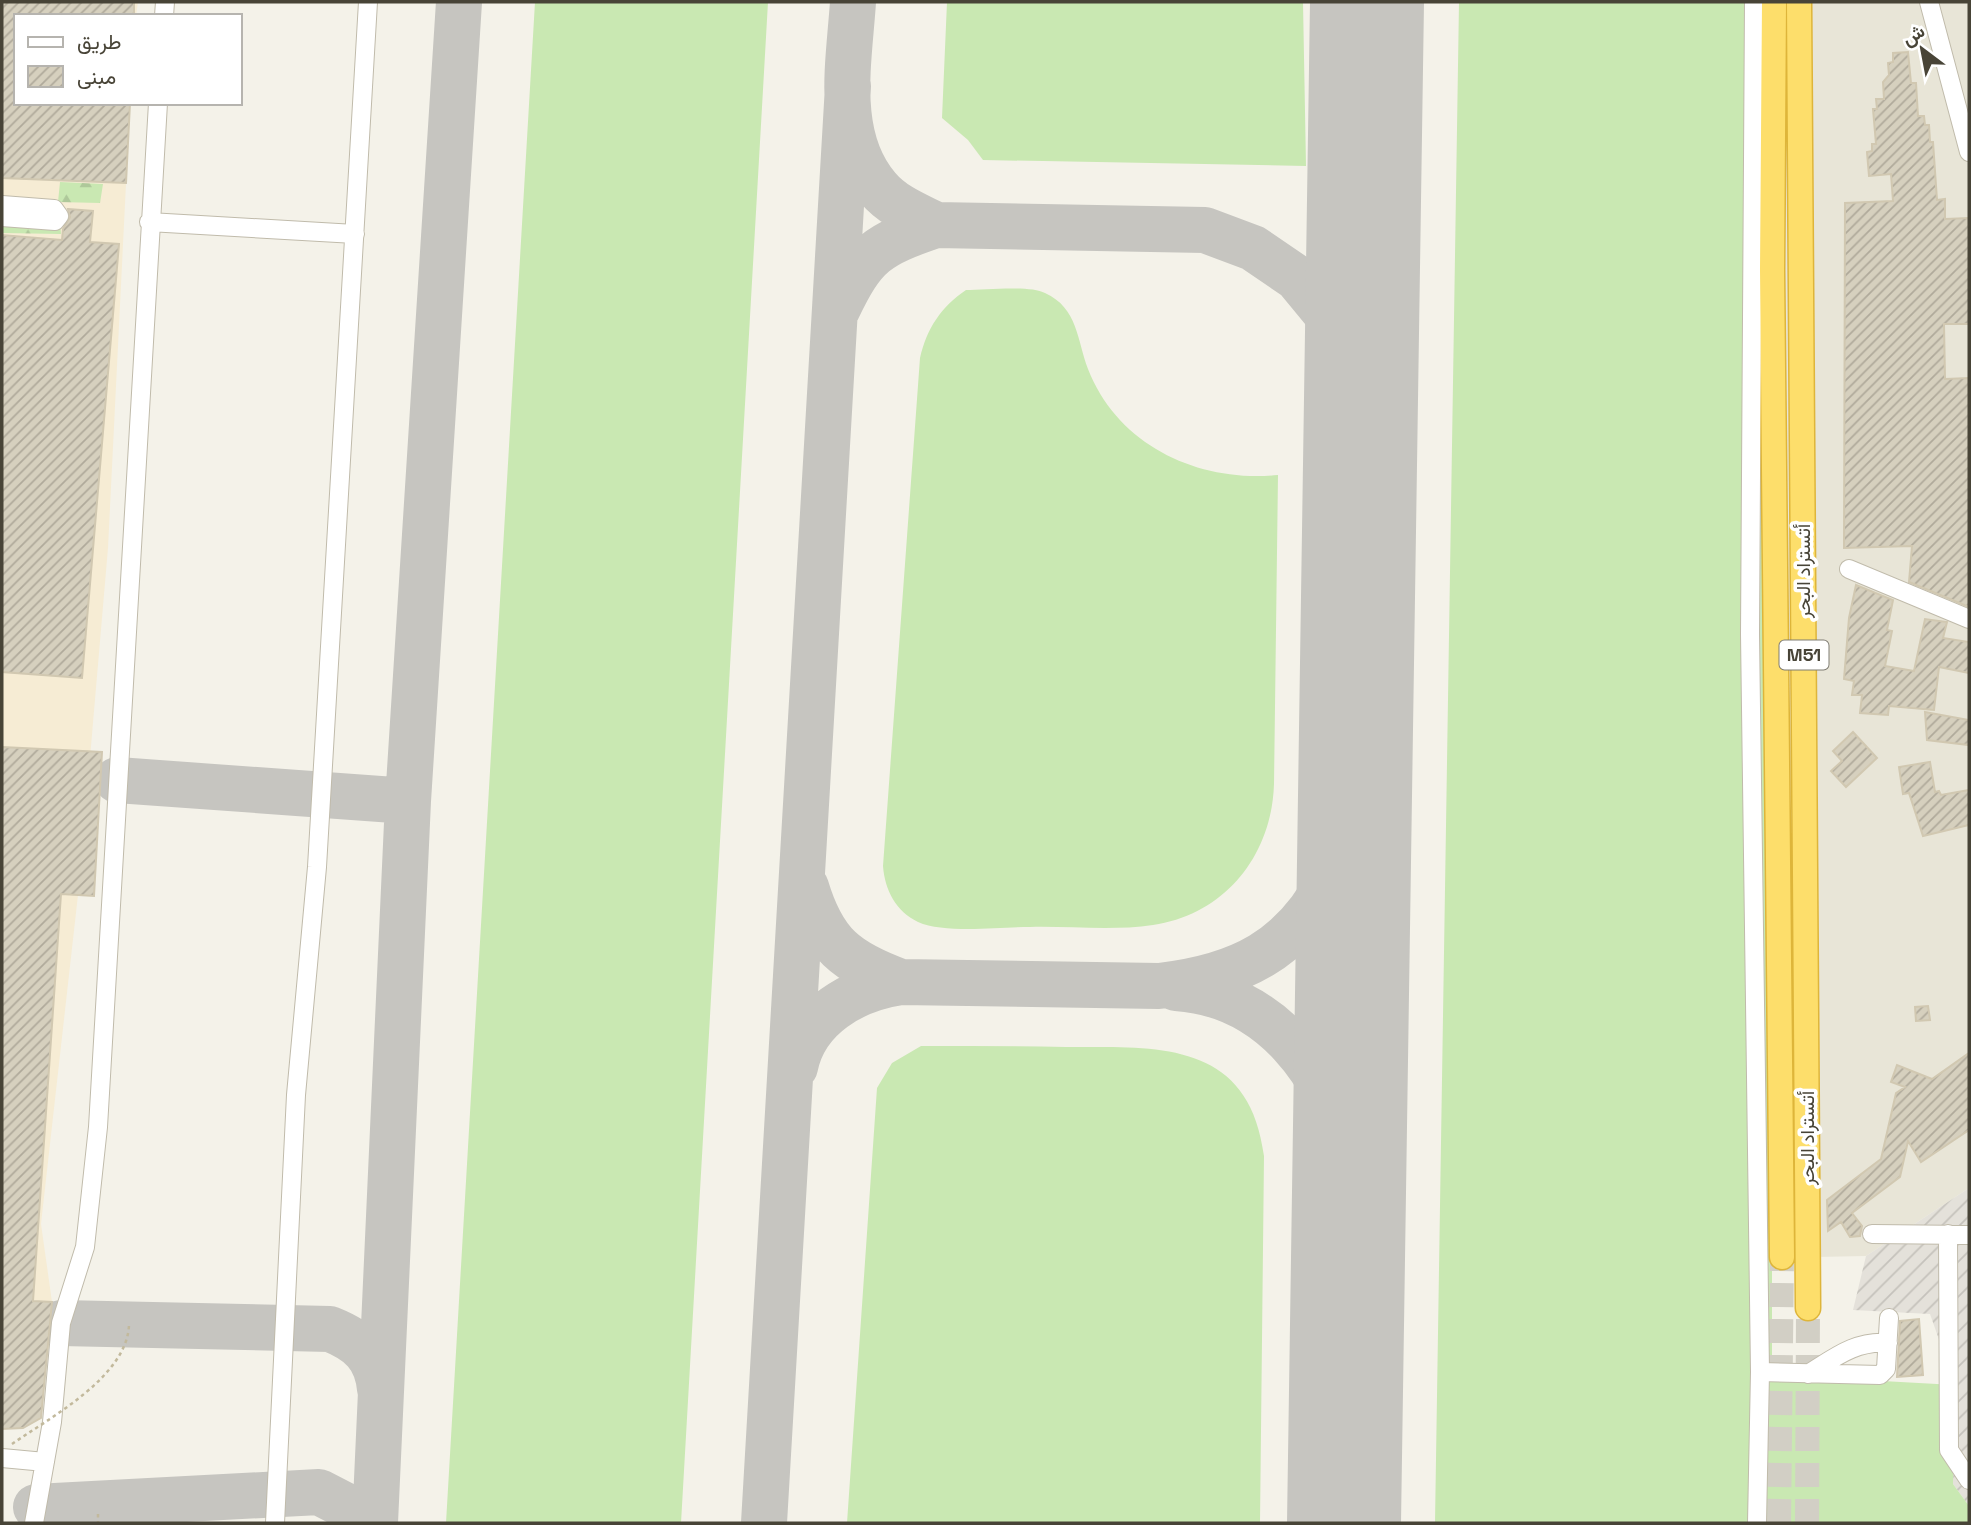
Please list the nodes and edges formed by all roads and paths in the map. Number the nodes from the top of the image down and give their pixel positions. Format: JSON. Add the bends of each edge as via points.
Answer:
{"nodes":[{"id":1,"x":368,"y":2,"type":"edge"},
{"id":2,"x":1754,"y":2,"type":"edge"},
{"id":3,"x":1774,"y":2,"type":"edge"},
{"id":4,"x":1799,"y":2,"type":"edge"},
{"id":5,"x":1930,"y":2,"type":"edge"},
{"id":6,"x":158,"y":105,"type":"edge"},
{"id":7,"x":1968,"y":144,"type":"edge"},
{"id":8,"x":2,"y":205,"type":"edge"},
{"id":9,"x":2,"y":217,"type":"edge"},
{"id":10,"x":149,"y":222,"type":"junction"},
{"id":11,"x":355,"y":234,"type":"junction"},
{"id":12,"x":1849,"y":569,"type":"dead end"},
{"id":13,"x":1969,"y":619,"type":"edge"},
{"id":14,"x":1872,"y":1234,"type":"dead end"},
{"id":15,"x":1948,"y":1234,"type":"junction"},
{"id":16,"x":1969,"y":1235,"type":"edge"},
{"id":17,"x":1782,"y":1257,"type":"tunnel mouth"},
{"id":18,"x":1808,"y":1308,"type":"tunnel mouth"},
{"id":19,"x":1889,"y":1318,"type":"dead end"},
{"id":20,"x":130,"y":1324,"type":"dead end"},
{"id":21,"x":1888,"y":1343,"type":"junction"},
{"id":22,"x":1759,"y":1372,"type":"junction"},
{"id":23,"x":1808,"y":1374,"type":"junction"},
{"id":24,"x":7,"y":1451,"type":"edge"},
{"id":25,"x":45,"y":1462,"type":"junction"},
{"id":26,"x":1969,"y":1480,"type":"edge"},
{"id":27,"x":98,"y":1514,"type":"dead end"},
{"id":28,"x":34,"y":1523,"type":"edge"},
{"id":29,"x":99,"y":1523,"type":"edge"},
{"id":30,"x":275,"y":1523,"type":"edge"},
{"id":31,"x":1756,"y":1523,"type":"edge"}],
"edges":[{"from":1,"to":11,"type":"street"},
{"from":2,"to":22,"type":"street","via":[[1750,634]]},
{"from":3,"to":17,"type":"highway","name":"أتستراد البحر","number":"M51","via":[[1772,270]]},
{"from":4,"to":18,"type":"highway","name":"أتستراد البحر","number":"M51"},
{"from":5,"to":7,"type":"street"},
{"from":6,"to":10,"type":"street"},
{"from":8,"to":9,"type":"street","via":[[54,209],[59,216],[55,220]]},
{"from":10,"to":11,"type":"street"},
{"from":10,"to":25,"type":"street","via":[[98,1127],[85,1247],[59,1333]]},
{"from":11,"to":30,"type":"street","via":[[317,867],[296,1095]]},
{"from":12,"to":13,"type":"street"},
{"from":14,"to":15,"type":"street"},
{"from":15,"to":16,"type":"street"},
{"from":15,"to":26,"type":"street","via":[[1949,1450]]},
{"from":19,"to":21,"type":"street"},
{"from":20,"to":24,"type":"path","bridge":true,"via":[[129,1338],[94,1388]]},
{"from":21,"to":23,"type":"street","via":[[1851,1348]]},
{"from":21,"to":23,"type":"street","via":[[1886,1369],[1880,1375]]},
{"from":22,"to":23,"type":"street"},
{"from":22,"to":31,"type":"street"},
{"from":24,"to":25,"type":"street"},
{"from":25,"to":28,"type":"street"},
{"from":27,"to":29,"type":"path"}]}
